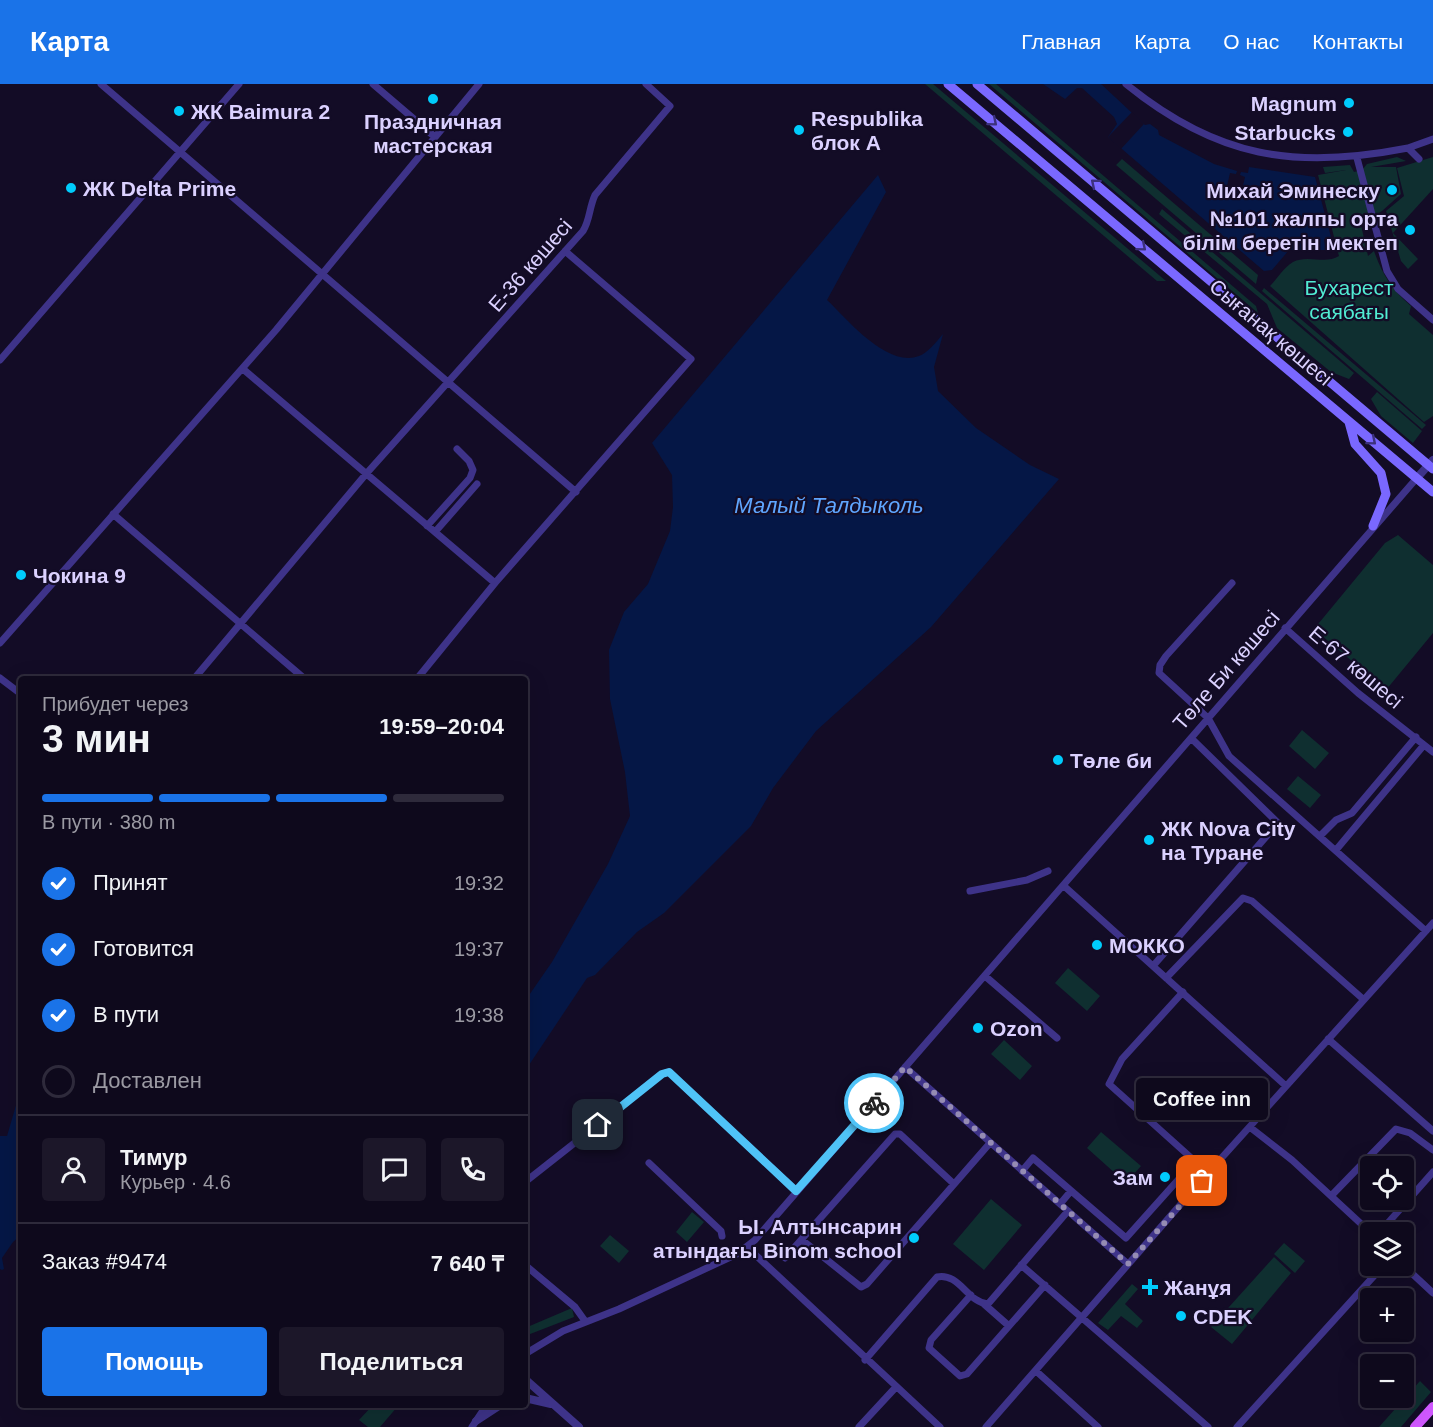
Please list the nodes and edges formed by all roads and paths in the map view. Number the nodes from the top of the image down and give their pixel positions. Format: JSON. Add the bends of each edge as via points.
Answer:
{"nodes":[{"id":1,"x":101,"y":84,"type":"edge"},
{"id":2,"x":239,"y":84,"type":"edge"},
{"id":3,"x":373,"y":84,"type":"edge"},
{"id":4,"x":479,"y":84,"type":"edge"},
{"id":5,"x":646,"y":84,"type":"edge"},
{"id":6,"x":948,"y":84,"type":"edge"},
{"id":7,"x":977,"y":84,"type":"edge"},
{"id":8,"x":1126,"y":84,"type":"edge"},
{"id":9,"x":435,"y":137,"type":"junction"},
{"id":10,"x":1433,"y":139,"type":"edge"},
{"id":11,"x":1408,"y":148,"type":"junction"},
{"id":12,"x":179,"y":151,"type":"junction"},
{"id":13,"x":1357,"y":158,"type":"junction"},
{"id":14,"x":1419,"y":159,"type":"dead end"},
{"id":15,"x":566,"y":251,"type":"junction"},
{"id":16,"x":323,"y":272,"type":"junction"},
{"id":17,"x":1433,"y":320,"type":"edge"},
{"id":18,"x":0,"y":360,"type":"edge"},
{"id":19,"x":243,"y":369,"type":"junction"},
{"id":20,"x":448,"y":384,"type":"junction"},
{"id":21,"x":1349,"y":422,"type":"junction"},
{"id":22,"x":457,"y":449,"type":"dead end"},
{"id":23,"x":1431,"y":464,"type":"edge"},
{"id":24,"x":366,"y":474,"type":"junction"},
{"id":25,"x":1416,"y":479,"type":"junction"},
{"id":26,"x":477,"y":484,"type":"dead end"},
{"id":27,"x":576,"y":492,"type":"junction"},
{"id":28,"x":1433,"y":492,"type":"edge"},
{"id":29,"x":112,"y":514,"type":"junction"},
{"id":30,"x":428,"y":526,"type":"junction"},
{"id":31,"x":1373,"y":526,"type":"junction"},
{"id":32,"x":435,"y":532,"type":"junction"},
{"id":33,"x":495,"y":583,"type":"junction"},
{"id":34,"x":1232,"y":583,"type":"dead end"},
{"id":35,"x":242,"y":624,"type":"junction"},
{"id":36,"x":1285,"y":628,"type":"junction"},
{"id":37,"x":0,"y":643,"type":"edge"},
{"id":38,"x":196,"y":676,"type":"edge"},
{"id":39,"x":301,"y":676,"type":"edge"},
{"id":40,"x":419,"y":676,"type":"edge"},
{"id":41,"x":0,"y":678,"type":"edge"},
{"id":42,"x":18,"y":692,"type":"edge"},
{"id":43,"x":1208,"y":718,"type":"junction"},
{"id":44,"x":1416,"y":737,"type":"junction"},
{"id":45,"x":1191,"y":738,"type":"junction"},
{"id":46,"x":1424,"y":745,"type":"junction"},
{"id":47,"x":1433,"y":752,"type":"edge"},
{"id":48,"x":1320,"y":836,"type":"junction"},
{"id":49,"x":1336,"y":850,"type":"junction"},
{"id":50,"x":1048,"y":871,"type":"dead end"},
{"id":51,"x":1064,"y":886,"type":"junction"},
{"id":52,"x":970,"y":891,"type":"dead end"},
{"id":53,"x":1433,"y":923,"type":"edge"},
{"id":54,"x":1426,"y":931,"type":"junction"},
{"id":55,"x":1153,"y":966,"type":"junction"},
{"id":56,"x":985,"y":976,"type":"junction"},
{"id":57,"x":1166,"y":978,"type":"junction"},
{"id":58,"x":1183,"y":992,"type":"junction"},
{"id":59,"x":1364,"y":999,"type":"junction"},
{"id":60,"x":1057,"y":1038,"type":"dead end"},
{"id":61,"x":1328,"y":1039,"type":"junction"},
{"id":62,"x":905,"y":1067,"type":"junction"},
{"id":63,"x":1286,"y":1086,"type":"junction"},
{"id":64,"x":1251,"y":1128,"type":"junction"},
{"id":65,"x":1433,"y":1130,"type":"edge"},
{"id":66,"x":990,"y":1143,"type":"junction"},
{"id":67,"x":1433,"y":1150,"type":"edge"},
{"id":68,"x":1194,"y":1162,"type":"junction"},
{"id":69,"x":649,"y":1163,"type":"dead end"},
{"id":70,"x":1022,"y":1171,"type":"junction"},
{"id":71,"x":1433,"y":1172,"type":"edge"},
{"id":72,"x":1208,"y":1173,"type":"junction"},
{"id":73,"x":528,"y":1180,"type":"edge"},
{"id":74,"x":954,"y":1184,"type":"junction"},
{"id":75,"x":796,"y":1191,"type":"junction"},
{"id":76,"x":1071,"y":1191,"type":"junction"},
{"id":77,"x":1331,"y":1196,"type":"junction"},
{"id":78,"x":1060,"y":1204,"type":"junction"},
{"id":79,"x":1068,"y":1211,"type":"junction"},
{"id":80,"x":1388,"y":1222,"type":"edge"},
{"id":81,"x":1360,"y":1223,"type":"edge"},
{"id":82,"x":722,"y":1236,"type":"dead end"},
{"id":83,"x":802,"y":1240,"type":"junction"},
{"id":84,"x":747,"y":1247,"type":"junction"},
{"id":85,"x":784,"y":1258,"type":"dead end"},
{"id":86,"x":1128,"y":1264,"type":"junction"},
{"id":87,"x":1021,"y":1265,"type":"junction"},
{"id":88,"x":528,"y":1268,"type":"edge"},
{"id":89,"x":1414,"y":1275,"type":"edge"},
{"id":90,"x":1374,"y":1276,"type":"edge"},
{"id":91,"x":1045,"y":1285,"type":"junction"},
{"id":92,"x":1433,"y":1293,"type":"edge"},
{"id":93,"x":971,"y":1295,"type":"junction"},
{"id":94,"x":984,"y":1304,"type":"junction"},
{"id":95,"x":1083,"y":1317,"type":"junction"},
{"id":96,"x":585,"y":1321,"type":"junction"},
{"id":97,"x":1009,"y":1326,"type":"junction"},
{"id":98,"x":528,"y":1352,"type":"edge"},
{"id":99,"x":865,"y":1360,"type":"junction"},
{"id":100,"x":1036,"y":1371,"type":"junction"},
{"id":101,"x":528,"y":1382,"type":"edge"},
{"id":102,"x":896,"y":1387,"type":"junction"},
{"id":103,"x":528,"y":1399,"type":"edge"},
{"id":104,"x":554,"y":1405,"type":"junction"},
{"id":105,"x":1433,"y":1407,"type":"edge"},
{"id":106,"x":485,"y":1408,"type":"edge"},
{"id":107,"x":496,"y":1408,"type":"edge"},
{"id":108,"x":474,"y":1424,"type":"edge"},
{"id":109,"x":579,"y":1427,"type":"edge"},
{"id":110,"x":859,"y":1427,"type":"edge"},
{"id":111,"x":940,"y":1427,"type":"edge"},
{"id":112,"x":986,"y":1427,"type":"edge"},
{"id":113,"x":1098,"y":1427,"type":"edge"},
{"id":114,"x":1208,"y":1427,"type":"edge"},
{"id":115,"x":1237,"y":1427,"type":"edge"},
{"id":116,"x":1415,"y":1427,"type":"edge"}],
"edges":[{"from":1,"to":12,"type":"street"},
{"from":2,"to":12,"type":"street"},
{"from":3,"to":9,"type":"street"},
{"from":4,"to":9,"type":"street"},
{"from":5,"to":15,"type":"street","name":"Е-36 көшесі","via":[[670,106],[595,195],[589,222]]},
{"from":6,"to":21,"type":"main road","name":"Сығанақ көшесі","one_way":true},
{"from":23,"to":7,"type":"main road","name":"Сығанақ көшесі","one_way":true},
{"from":8,"to":13,"type":"street","via":[[1174,118],[1247,149],[1274,156]]},
{"from":9,"to":16,"type":"street"},
{"from":10,"to":11,"type":"street"},
{"from":11,"to":13,"type":"street"},
{"from":11,"to":14,"type":"street"},
{"from":12,"to":16,"type":"street"},
{"from":12,"to":18,"type":"street"},
{"from":13,"to":17,"type":"street","via":[[1387,271],[1398,289]]},
{"from":15,"to":20,"type":"street","name":"Е-36 көшесі"},
{"from":15,"to":27,"type":"street","via":[[691,359]]},
{"from":16,"to":19,"type":"street"},
{"from":16,"to":20,"type":"street"},
{"from":19,"to":24,"type":"street"},
{"from":19,"to":29,"type":"street"},
{"from":20,"to":24,"type":"street","name":"Е-36 көшесі"},
{"from":20,"to":27,"type":"street"},
{"from":21,"to":25,"type":"main road","name":"Сығанақ көшесі","one_way":true},
{"from":21,"to":31,"type":"main road","via":[[1355,444],[1381,473],[1386,494]]},
{"from":22,"to":30,"type":"street","via":[[469,461],[473,470],[470,478]]},
{"from":23,"to":25,"type":"street"},
{"from":24,"to":30,"type":"street"},
{"from":24,"to":35,"type":"street","name":"Е-36 көшесі"},
{"from":25,"to":28,"type":"main road","name":"Сығанақ көшесі"},
{"from":25,"to":31,"type":"street","name":"Төле Би көшесі"},
{"from":26,"to":32,"type":"street"},
{"from":27,"to":33,"type":"street"},
{"from":29,"to":35,"type":"street"},
{"from":29,"to":37,"type":"street"},
{"from":30,"to":32,"type":"street"},
{"from":31,"to":36,"type":"street","name":"Төле Би көшесі"},
{"from":32,"to":33,"type":"street"},
{"from":33,"to":40,"type":"street"},
{"from":34,"to":43,"type":"street","via":[[1166,656],[1159,669],[1162,677]]},
{"from":35,"to":38,"type":"street","name":"Е-36 көшесі"},
{"from":35,"to":39,"type":"street"},
{"from":36,"to":43,"type":"street","name":"Төле Би көшесі"},
{"from":36,"to":44,"type":"street","name":"Е-67 көшесі","via":[[1358,693]]},
{"from":41,"to":42,"type":"street"},
{"from":43,"to":45,"type":"street","name":"Төле Би көшесі"},
{"from":43,"to":48,"type":"street","via":[[1229,756]]},
{"from":44,"to":46,"type":"street","name":"Е-67 көшесі"},
{"from":44,"to":48,"type":"street","via":[[1352,813],[1336,820]]},
{"from":45,"to":51,"type":"street","name":"Төле Би көшесі"},
{"from":45,"to":55,"type":"street","via":[[1278,823]]},
{"from":46,"to":47,"type":"street","name":"Е-67 көшесі"},
{"from":46,"to":49,"type":"street"},
{"from":48,"to":49,"type":"street"},
{"from":49,"to":54,"type":"street"},
{"from":50,"to":52,"type":"street","via":[[1027,880]]},
{"from":51,"to":55,"type":"street"},
{"from":51,"to":56,"type":"street","name":"Төле Би көшесі"},
{"from":53,"to":54,"type":"street"},
{"from":54,"to":59,"type":"street"},
{"from":55,"to":57,"type":"street"},
{"from":56,"to":60,"type":"street"},
{"from":56,"to":62,"type":"street","name":"Төле Би көшесі"},
{"from":57,"to":58,"type":"street"},
{"from":57,"to":59,"type":"street","via":[[1243,898],[1252,901]]},
{"from":58,"to":63,"type":"street"},
{"from":58,"to":68,"type":"street","via":[[1122,1059],[1109,1083]]},
{"from":59,"to":61,"type":"street"},
{"from":61,"to":63,"type":"street"},
{"from":61,"to":65,"type":"street"},
{"from":62,"to":66,"type":"street"},
{"from":62,"to":75,"type":"street","name":"Төле Би көшесі"},
{"from":63,"to":64,"type":"street"},
{"from":64,"to":72,"type":"street"},
{"from":64,"to":77,"type":"street"},
{"from":66,"to":70,"type":"street"},
{"from":66,"to":74,"type":"street"},
{"from":67,"to":77,"type":"street","via":[[1410,1133],[1396,1129]]},
{"from":68,"to":72,"type":"street"},
{"from":68,"to":76,"type":"street","via":[[1126,1238]]},
{"from":69,"to":82,"type":"street"},
{"from":70,"to":76,"type":"street","via":[[1033,1158]]},
{"from":70,"to":78,"type":"street"},
{"from":71,"to":80,"type":"street"},
{"from":72,"to":86,"type":"street"},
{"from":73,"to":75,"type":"street","via":[[669,1072]]},
{"from":74,"to":83,"type":"street","via":[[861,1287]]},
{"from":74,"to":83,"type":"street","via":[[900,1134],[895,1134]]},
{"from":75,"to":84,"type":"street","name":"Төле Би көшесі"},
{"from":76,"to":78,"type":"street"},
{"from":77,"to":81,"type":"street"},
{"from":78,"to":79,"type":"street"},
{"from":79,"to":86,"type":"street"},
{"from":79,"to":87,"type":"street"},
{"from":83,"to":85,"type":"street"},
{"from":84,"to":96,"type":"street","via":[[619,1309]]},
{"from":84,"to":99,"type":"street"},
{"from":86,"to":95,"type":"street"},
{"from":87,"to":91,"type":"street"},
{"from":87,"to":94,"type":"street"},
{"from":88,"to":96,"type":"street","via":[[575,1307]]},
{"from":89,"to":92,"type":"street"},
{"from":90,"to":115,"type":"street"},
{"from":91,"to":95,"type":"street"},
{"from":91,"to":97,"type":"street"},
{"from":93,"to":94,"type":"street"},
{"from":93,"to":97,"type":"street","via":[[929,1348],[951,1371],[960,1376],[967,1374]]},
{"from":93,"to":99,"type":"street","via":[[945,1275],[937,1277]]},
{"from":94,"to":97,"type":"street"},
{"from":95,"to":100,"type":"street"},
{"from":95,"to":114,"type":"street"},
{"from":96,"to":98,"type":"street"},
{"from":99,"to":102,"type":"street"},
{"from":100,"to":112,"type":"street"},
{"from":100,"to":113,"type":"street"},
{"from":101,"to":104,"type":"street"},
{"from":102,"to":110,"type":"street"},
{"from":102,"to":111,"type":"street"},
{"from":103,"to":104,"type":"street"},
{"from":104,"to":109,"type":"street"},
{"from":105,"to":116,"type":"main road"},
{"from":106,"to":108,"type":"street"},
{"from":107,"to":108,"type":"street"}]}
